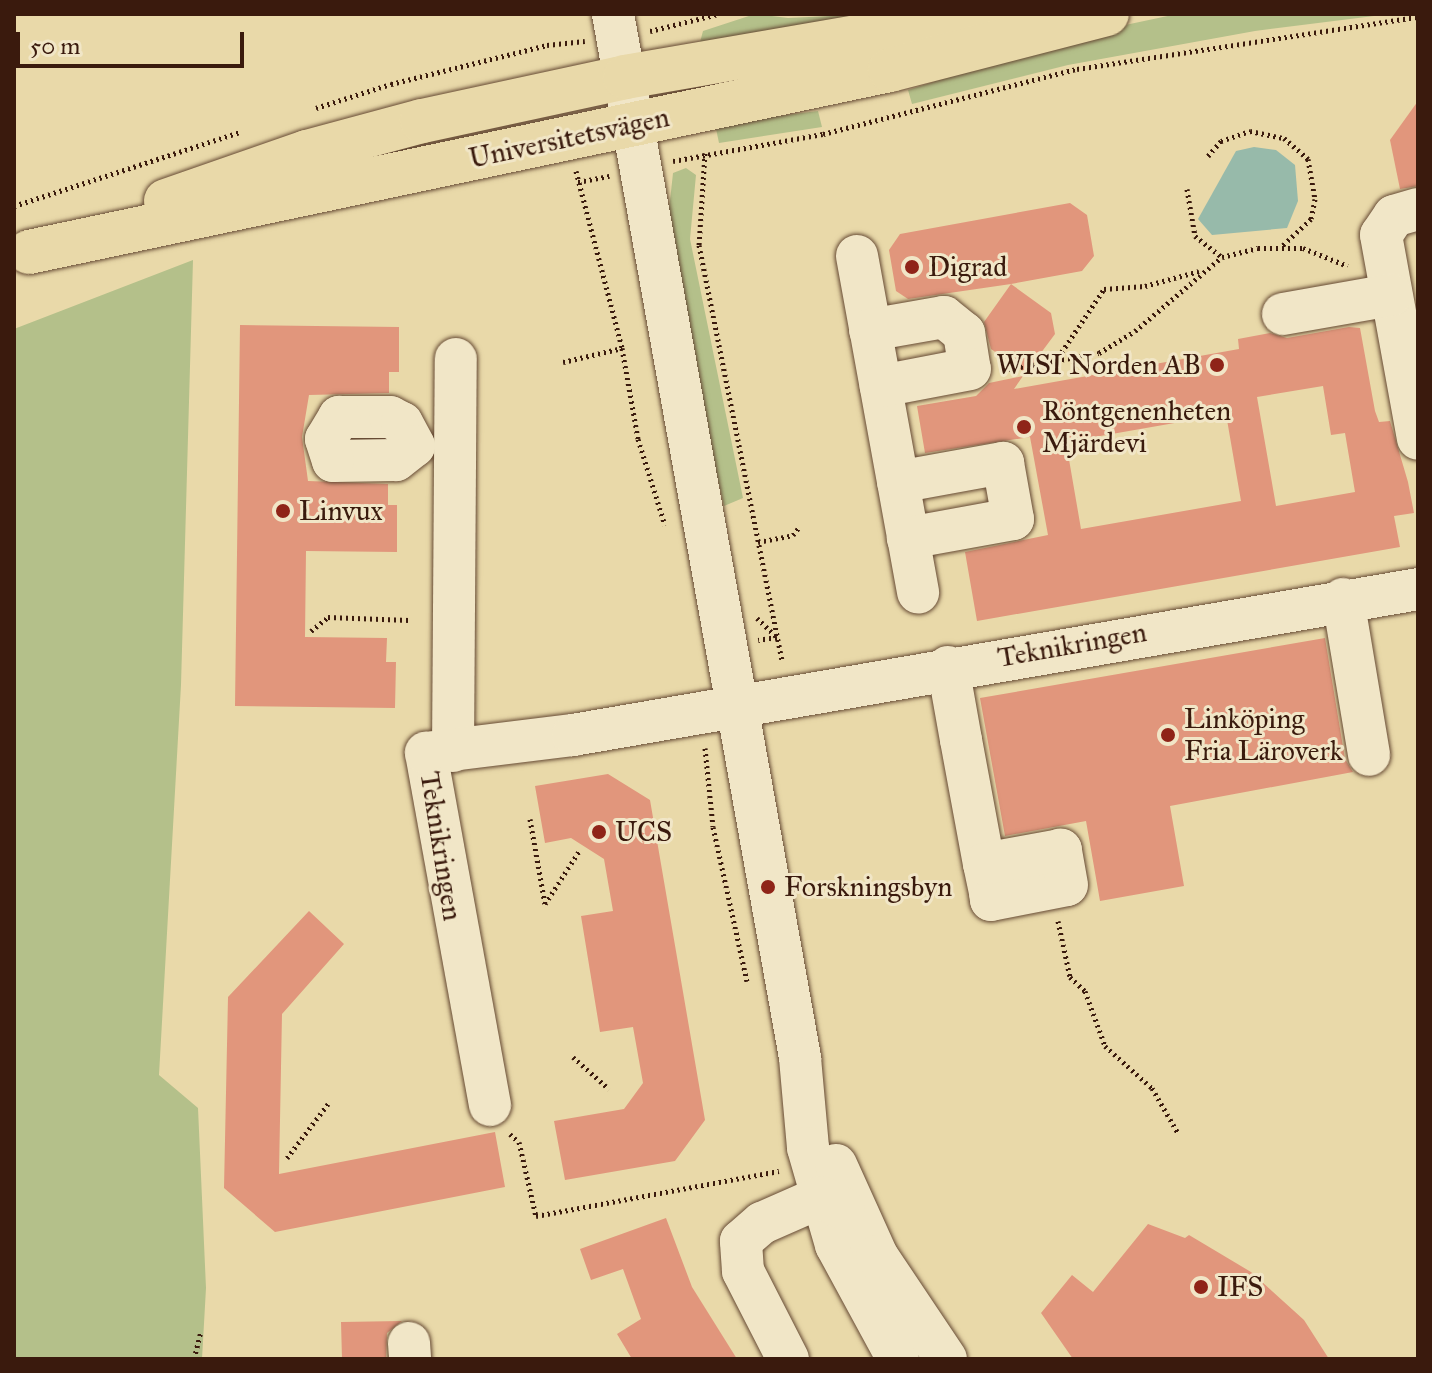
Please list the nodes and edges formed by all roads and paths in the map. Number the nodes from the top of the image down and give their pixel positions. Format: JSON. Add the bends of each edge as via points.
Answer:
{"nodes":[{"id":1,"x":613,"y":14,"type":"edge"},
{"id":2,"x":682,"y":14,"type":"edge"},
{"id":3,"x":991,"y":14,"type":"edge"},
{"id":4,"x":1107,"y":14,"type":"edge"},
{"id":5,"x":1418,"y":17,"type":"edge"},
{"id":6,"x":692,"y":65,"type":"junction"},
{"id":7,"x":625,"y":77,"type":"junction"},
{"id":8,"x":702,"y":110,"type":"junction"},
{"id":9,"x":634,"y":125,"type":"junction"},
{"id":10,"x":705,"y":153,"type":"junction"},
{"id":11,"x":1208,"y":156,"type":"dead end"},
{"id":12,"x":642,"y":168,"type":"junction"},
{"id":13,"x":578,"y":182,"type":"dead end"},
{"id":14,"x":1187,"y":189,"type":"dead end"},
{"id":15,"x":1418,"y":209,"type":"edge"},
{"id":16,"x":1282,"y":247,"type":"junction"},
{"id":17,"x":22,"y":255,"type":"edge"},
{"id":18,"x":857,"y":256,"type":"dead end"},
{"id":19,"x":1222,"y":257,"type":"junction"},
{"id":20,"x":1200,"y":271,"type":"junction"},
{"id":21,"x":1399,"y":280,"type":"edge"},
{"id":22,"x":1283,"y":314,"type":"dead end"},
{"id":23,"x":870,"y":330,"type":"junction"},
{"id":24,"x":622,"y":348,"type":"dead end"},
{"id":25,"x":456,"y":359,"type":"dead end"},
{"id":26,"x":563,"y":362,"type":"dead end"},
{"id":27,"x":1055,"y":362,"type":"junction"},
{"id":28,"x":970,"y":369,"type":"junction"},
{"id":29,"x":881,"y":386,"type":"junction"},
{"id":30,"x":1418,"y":439,"type":"edge"},
{"id":31,"x":414,"y":442,"type":"dead end"},
{"id":32,"x":455,"y":443,"type":"junction"},
{"id":33,"x":898,"y":482,"type":"junction"},
{"id":34,"x":800,"y":526,"type":"dead end"},
{"id":35,"x":908,"y":538,"type":"junction"},
{"id":36,"x":758,"y":542,"type":"junction"},
{"id":37,"x":1414,"y":586,"type":"edge"},
{"id":38,"x":918,"y":593,"type":"dead end"},
{"id":39,"x":1343,"y":599,"type":"junction"},
{"id":40,"x":409,"y":620,"type":"dead end"},
{"id":41,"x":311,"y":631,"type":"dead end"},
{"id":42,"x":948,"y":667,"type":"junction"},
{"id":43,"x":789,"y":696,"type":"junction"},
{"id":44,"x":737,"y":705,"type":"junction"},
{"id":45,"x":440,"y":752,"type":"junction"},
{"id":46,"x":1369,"y":755,"type":"dead end"},
{"id":47,"x":530,"y":819,"type":"dead end"},
{"id":48,"x":580,"y":850,"type":"dead end"},
{"id":49,"x":1051,"y":889,"type":"joint"},
{"id":50,"x":573,"y":1057,"type":"dead end"},
{"id":51,"x":800,"y":1058,"type":"junction"},
{"id":52,"x":609,"y":1089,"type":"dead end"},
{"id":53,"x":328,"y":1104,"type":"dead end"},
{"id":54,"x":490,"y":1105,"type":"joint"},
{"id":55,"x":1178,"y":1133,"type":"dead end"},
{"id":56,"x":287,"y":1158,"type":"dead end"},
{"id":57,"x":784,"y":1170,"type":"dead end"},
{"id":58,"x":821,"y":1197,"type":"junction"},
{"id":59,"x":865,"y":1230,"type":"junction"},
{"id":60,"x":201,"y":1331,"type":"dead end"},
{"id":61,"x":194,"y":1359,"type":"edge"},
{"id":62,"x":788,"y":1359,"type":"edge"},
{"id":63,"x":898,"y":1359,"type":"edge"},
{"id":64,"x":946,"y":1359,"type":"edge"}],
"edges":[{"from":1,"to":7,"type":"street"},
{"from":2,"to":6,"type":"path"},
{"from":3,"to":6,"type":"main road","name":"Universitetsvägen"},
{"from":4,"to":8,"type":"main road","name":"Universitetsvägen","via":[[890,70]]},
{"from":5,"to":10,"type":"path","via":[[1077,69],[823,134]]},
{"from":6,"to":7,"type":"main road","name":"Universitetsvägen"},
{"from":7,"to":9,"type":"street"},
{"from":7,"to":17,"type":"main road","name":"Universitetsvägen","via":[[307,152]]},
{"from":8,"to":9,"type":"main road","name":"Universitetsvägen"},
{"from":8,"to":10,"type":"path"},
{"from":9,"to":12,"type":"street"},
{"from":9,"to":17,"type":"main road","name":"Universitetsvägen"},
{"from":10,"to":12,"type":"path"},
{"from":10,"to":36,"type":"path","via":[[699,245]]},
{"from":11,"to":16,"type":"path","via":[[1233,134],[1259,131],[1284,138],[1308,159],[1315,199],[1311,219]]},
{"from":12,"to":13,"type":"path"},
{"from":12,"to":44,"type":"street"},
{"from":14,"to":19,"type":"path","via":[[1195,236]]},
{"from":15,"to":21,"type":"street","via":[[1385,223],[1381,235]]},
{"from":16,"to":19,"type":"path"},
{"from":16,"to":21,"type":"path","via":[[1321,253],[1366,275]]},
{"from":18,"to":23,"type":"street"},
{"from":19,"to":20,"type":"path"},
{"from":20,"to":27,"type":"path","via":[[1119,342],[1099,353]]},
{"from":20,"to":27,"type":"path","via":[[1145,286],[1104,289]]},
{"from":21,"to":22,"type":"street"},
{"from":21,"to":30,"type":"street"},
{"from":23,"to":28,"type":"street","via":[[944,317],[964,333]]},
{"from":23,"to":29,"type":"street"},
{"from":24,"to":26,"type":"path"},
{"from":25,"to":32,"type":"street"},
{"from":27,"to":28,"type":"path","via":[[984,373]]},
{"from":28,"to":29,"type":"street"},
{"from":29,"to":33,"type":"street"},
{"from":31,"to":32,"type":"street"},
{"from":32,"to":45,"type":"street"},
{"from":33,"to":35,"type":"street"},
{"from":33,"to":35,"type":"street","via":[[1003,463],[1013,519]]},
{"from":34,"to":36,"type":"path","via":[[793,535]]},
{"from":35,"to":38,"type":"street"},
{"from":36,"to":43,"type":"path"},
{"from":37,"to":39,"type":"street","name":"Teknikringen"},
{"from":39,"to":42,"type":"street","name":"Teknikringen"},
{"from":39,"to":46,"type":"street"},
{"from":40,"to":41,"type":"path","via":[[328,617]]},
{"from":42,"to":43,"type":"street","name":"Teknikringen"},
{"from":42,"to":49,"type":"street","via":[[984,864],[1061,850],[1067,885]]},
{"from":43,"to":44,"type":"street","name":"Teknikringen"},
{"from":44,"to":45,"type":"street","name":"Teknikringen"},
{"from":44,"to":51,"type":"street"},
{"from":45,"to":54,"type":"street","name":"Teknikringen"},
{"from":47,"to":48,"type":"path","via":[[545,904]]},
{"from":49,"to":55,"type":"path","via":[[1070,977],[1085,991],[1105,1046],[1152,1088]]},
{"from":50,"to":52,"type":"path"},
{"from":51,"to":58,"type":"street","via":[[808,1148]]},
{"from":51,"to":59,"type":"street"},
{"from":53,"to":56,"type":"path"},
{"from":54,"to":57,"type":"path","via":[[496,1121],[519,1142],[536,1216]]},
{"from":58,"to":59,"type":"street","via":[[842,1207]]},
{"from":58,"to":62,"type":"street","via":[[762,1223],[741,1241],[743,1271]]},
{"from":58,"to":63,"type":"street","via":[[855,1287]]},
{"from":59,"to":64,"type":"street","via":[[908,1308]]},
{"from":60,"to":61,"type":"path"}]}
